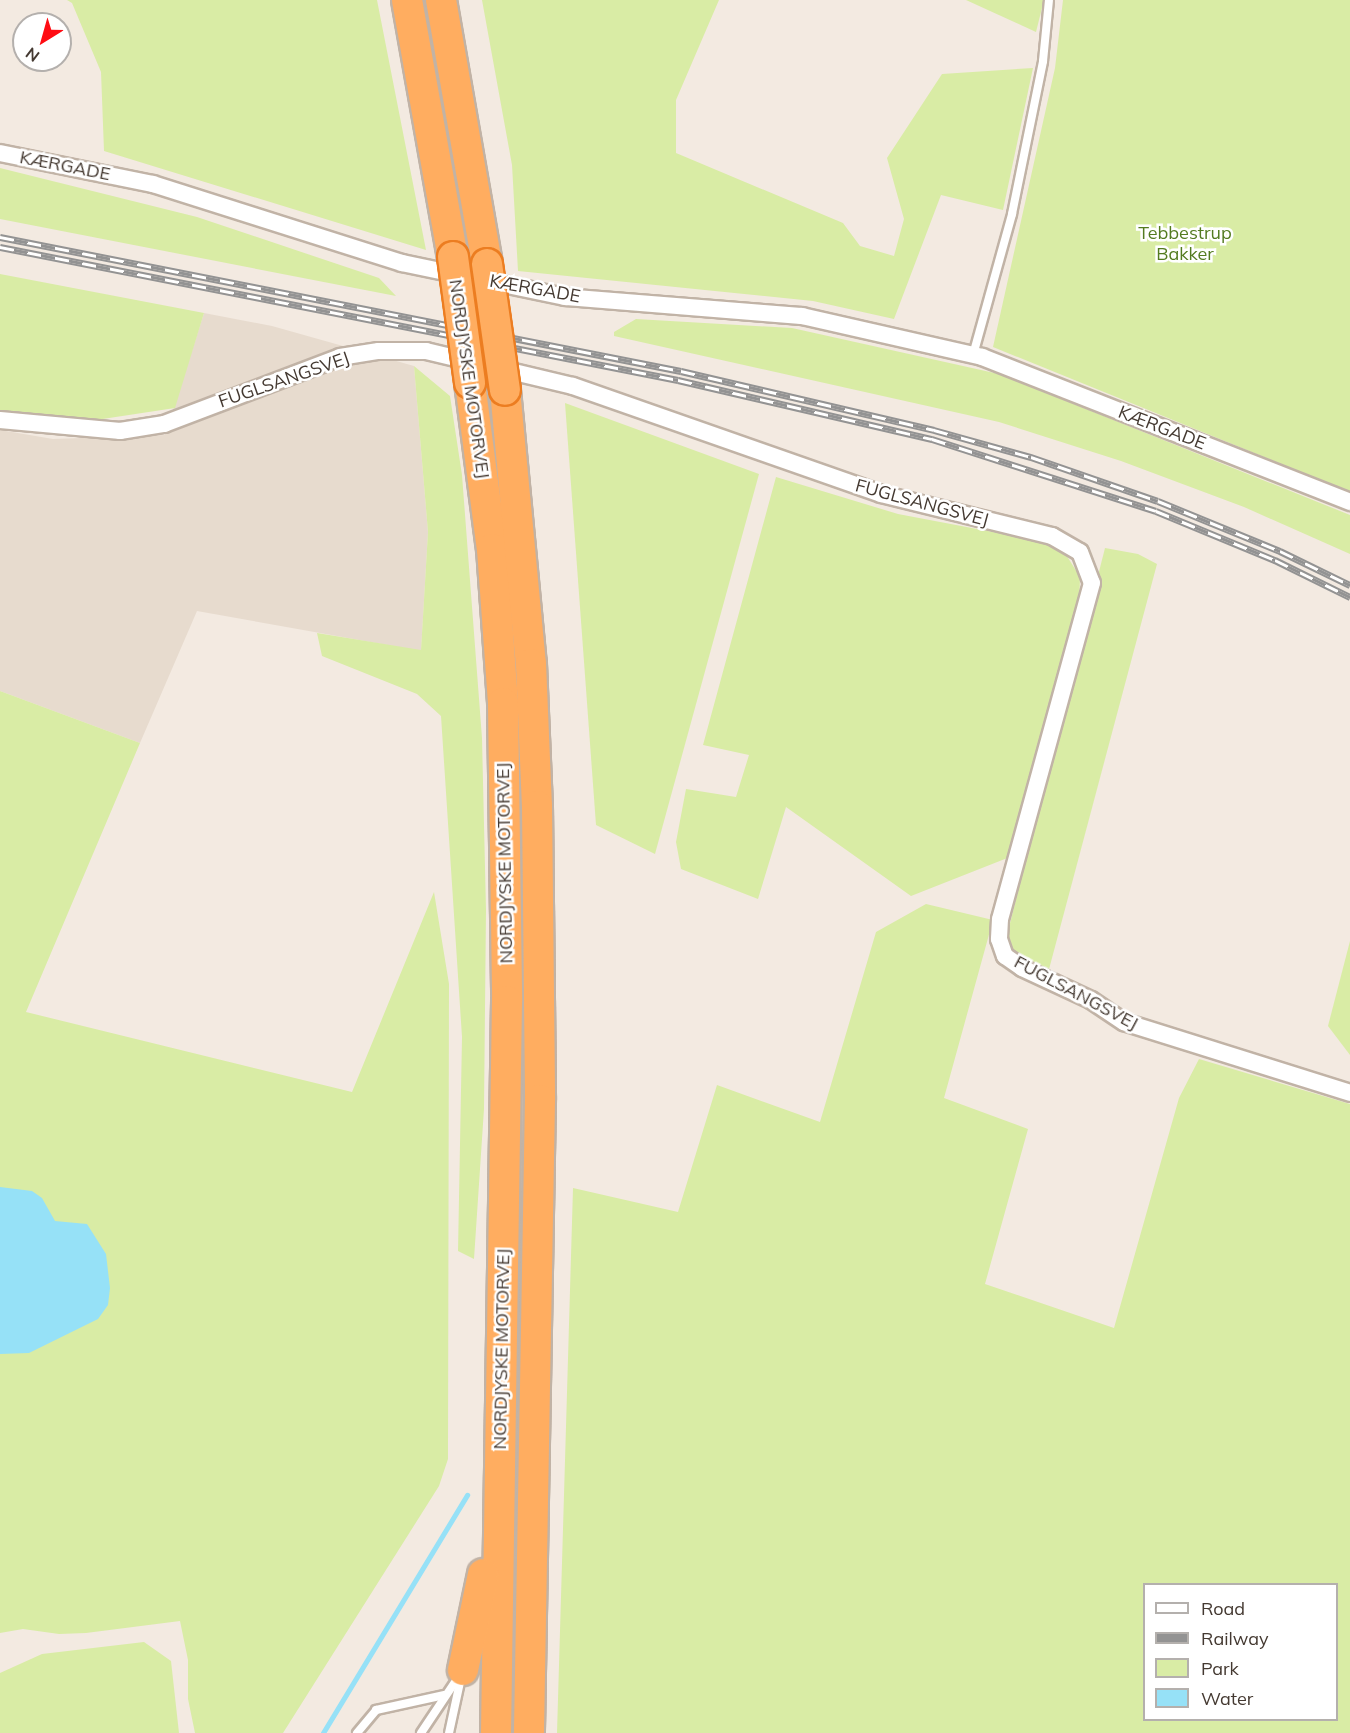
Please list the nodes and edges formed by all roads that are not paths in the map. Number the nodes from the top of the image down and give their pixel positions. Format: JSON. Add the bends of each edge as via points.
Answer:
{"nodes":[{"id":1,"x":407,"y":0,"type":"edge"},
{"id":2,"x":441,"y":0,"type":"edge"},
{"id":3,"x":1049,"y":0,"type":"edge"},
{"id":4,"x":0,"y":153,"type":"edge"},
{"id":5,"x":974,"y":355,"type":"junction"},
{"id":6,"x":0,"y":420,"type":"edge"},
{"id":7,"x":1350,"y":502,"type":"edge"},
{"id":8,"x":507,"y":1001,"type":"junction"},
{"id":9,"x":1350,"y":1093,"type":"edge"},
{"id":10,"x":531,"y":1599,"type":"junction"},
{"id":11,"x":463,"y":1670,"type":"junction"},
{"id":12,"x":444,"y":1695,"type":"junction"},
{"id":13,"x":357,"y":1733,"type":"edge"},
{"id":14,"x":421,"y":1733,"type":"edge"},
{"id":15,"x":449,"y":1733,"type":"edge"},
{"id":16,"x":496,"y":1733,"type":"edge"},
{"id":17,"x":529,"y":1733,"type":"edge"},
{"id":18,"x":535,"y":1733,"type":"edge"}],
"edges":[{"from":1,"to":8,"type":"highway","name":"NORDJYSKE MOTORVEJ","bridge":true,"via":[[453,257],[492,549],[503,703]]},
{"from":2,"to":10,"type":"highway","name":"NORDJYSKE MOTORVEJ","bridge":true,"via":[[488,264],[505,390],[531,664],[540,1100]]},
{"from":3,"to":5,"type":"lane","via":[[1043,61],[1012,213]]},
{"from":4,"to":5,"type":"street","name":"KÆRGADE","via":[[153,184],[402,263],[564,297],[802,316]]},
{"from":5,"to":7,"type":"street","name":"KÆRGADE"},
{"from":6,"to":9,"type":"street","name":"FUGLSANGSVEJ","via":[[86,431],[164,424],[340,357],[379,351],[426,351],[573,386],[881,494],[1052,536],[1080,552],[1092,583],[1000,919],[999,939],[1005,956],[1091,1000],[1124,1022]]},
{"from":8,"to":11,"type":"highway","via":[[488,1361],[485,1546],[480,1595]]},
{"from":8,"to":16,"type":"highway","name":"NORDJYSKE MOTORVEJ"},
{"from":10,"to":17,"type":"highway","name":"NORDJYSKE MOTORVEJ"},
{"from":10,"to":18,"type":"highway"},
{"from":11,"to":12,"type":"lane"},
{"from":11,"to":15,"type":"lane"},
{"from":12,"to":13,"type":"lane","via":[[376,1710]]},
{"from":12,"to":14,"type":"lane"}]}
